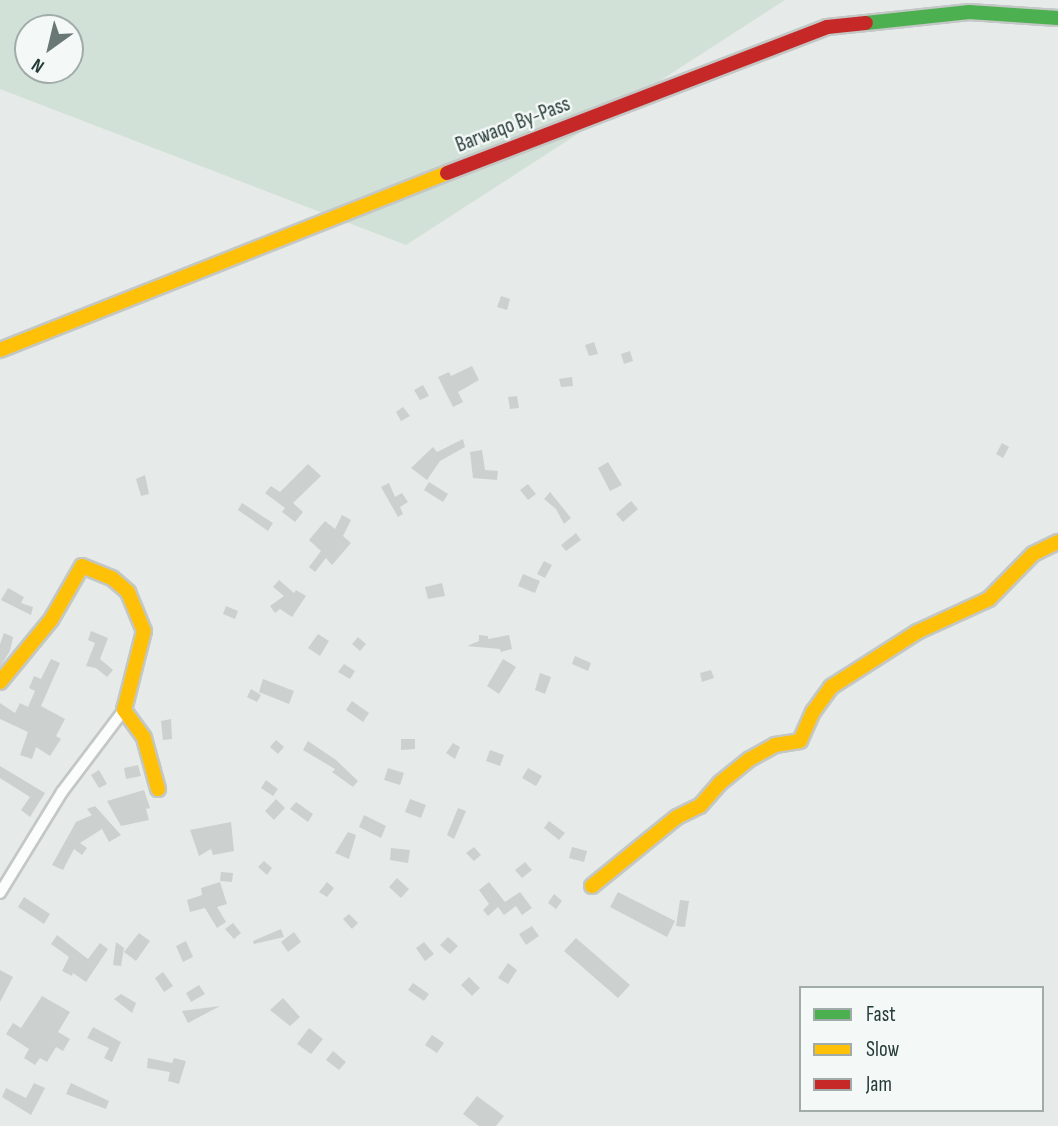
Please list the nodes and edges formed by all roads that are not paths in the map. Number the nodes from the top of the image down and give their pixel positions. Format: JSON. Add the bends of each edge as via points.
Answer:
{"nodes":[{"id":1,"x":1058,"y":18,"type":"edge"},
{"id":2,"x":0,"y":350,"type":"edge"},
{"id":3,"x":1058,"y":542,"type":"edge"},
{"id":4,"x":0,"y":682,"type":"edge"},
{"id":5,"x":124,"y":710,"type":"junction"},
{"id":6,"x":158,"y":789,"type":"dead end"},
{"id":7,"x":592,"y":886,"type":"dead end"},
{"id":8,"x":0,"y":893,"type":"edge"}],
"edges":[{"from":1,"to":2,"type":"main road","name":"Barwaqo By-Pass","via":[[970,12],[827,27]]},
{"from":3,"to":7,"type":"main road","via":[[1033,555],[989,599],[917,632],[831,687],[800,741],[775,745],[750,759],[700,806],[677,817]]},
{"from":4,"to":5,"type":"main road","via":[[51,620],[82,566],[112,578],[128,592],[138,610],[144,631]]},
{"from":5,"to":6,"type":"main road","via":[[144,738]]},
{"from":5,"to":8,"type":"street","via":[[62,792]]}]}
